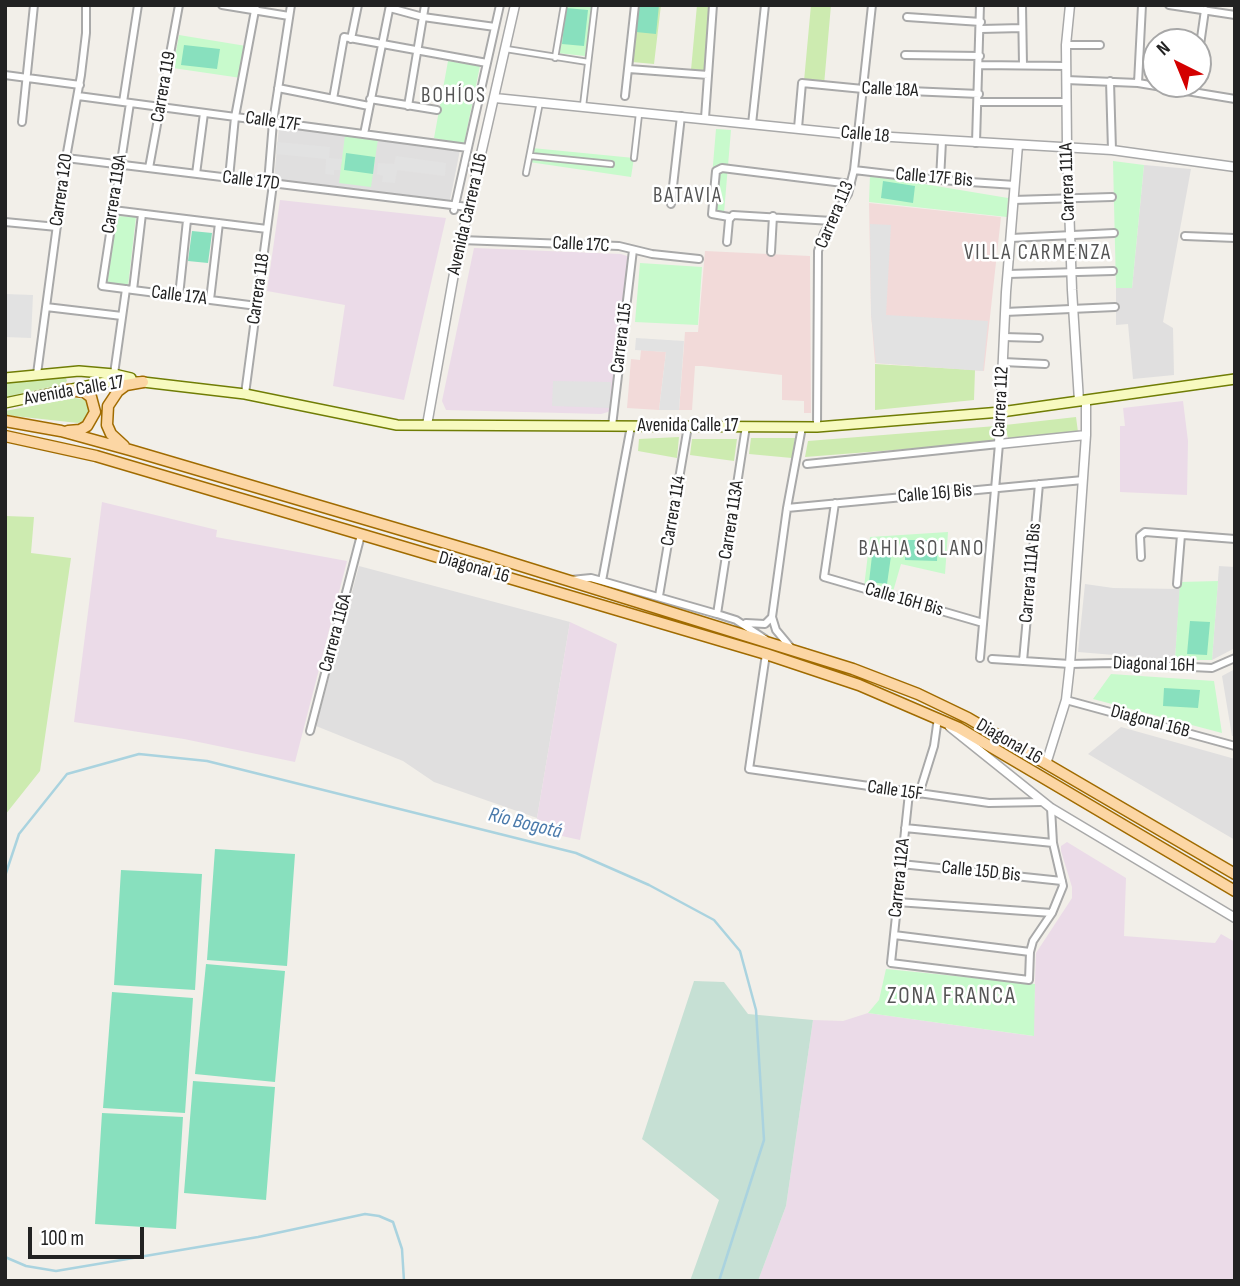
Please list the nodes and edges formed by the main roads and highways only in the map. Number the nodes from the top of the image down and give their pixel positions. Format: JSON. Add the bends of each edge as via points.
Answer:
{"nodes":[{"id":1,"x":68,"y":372,"type":"junction"},
{"id":2,"x":5,"y":378,"type":"edge"},
{"id":3,"x":1235,"y":379,"type":"edge"},
{"id":4,"x":143,"y":382,"type":"junction"},
{"id":5,"x":68,"y":390,"type":"junction"},
{"id":6,"x":5,"y":403,"type":"edge"},
{"id":7,"x":5,"y":421,"type":"edge"},
{"id":8,"x":61,"y":431,"type":"junction"},
{"id":9,"x":5,"y":436,"type":"edge"},
{"id":10,"x":130,"y":450,"type":"junction"},
{"id":11,"x":1235,"y":874,"type":"edge"},
{"id":12,"x":1235,"y":891,"type":"edge"}],
"edges":[{"from":1,"to":2,"type":"main road","name":"Avenida Calle 17"},
{"from":1,"to":4,"type":"main road","name":"Avenida Calle 17","via":[[114,374]]},
{"from":1,"to":5,"type":"main road"},
{"from":3,"to":4,"type":"main road","name":"Avenida Calle 17","via":[[1001,412],[817,427],[388,424],[245,394]]},
{"from":4,"to":5,"type":"main road","name":"Avenida Calle 17","via":[[105,382]]},
{"from":4,"to":10,"type":"main road","via":[[118,391],[106,416],[111,434]]},
{"from":5,"to":6,"type":"main road","name":"Avenida Calle 17"},
{"from":5,"to":8,"type":"main road","via":[[85,392],[95,412],[80,430]]},
{"from":7,"to":8,"type":"main road","name":"Diagonal 16"},
{"from":8,"to":10,"type":"main road","name":"Diagonal 16"},
{"from":9,"to":12,"type":"main road","name":"Diagonal 16","via":[[96,456],[864,687],[982,741]]},
{"from":10,"to":11,"type":"main road","name":"Diagonal 16","via":[[865,673],[968,718]]}]}
